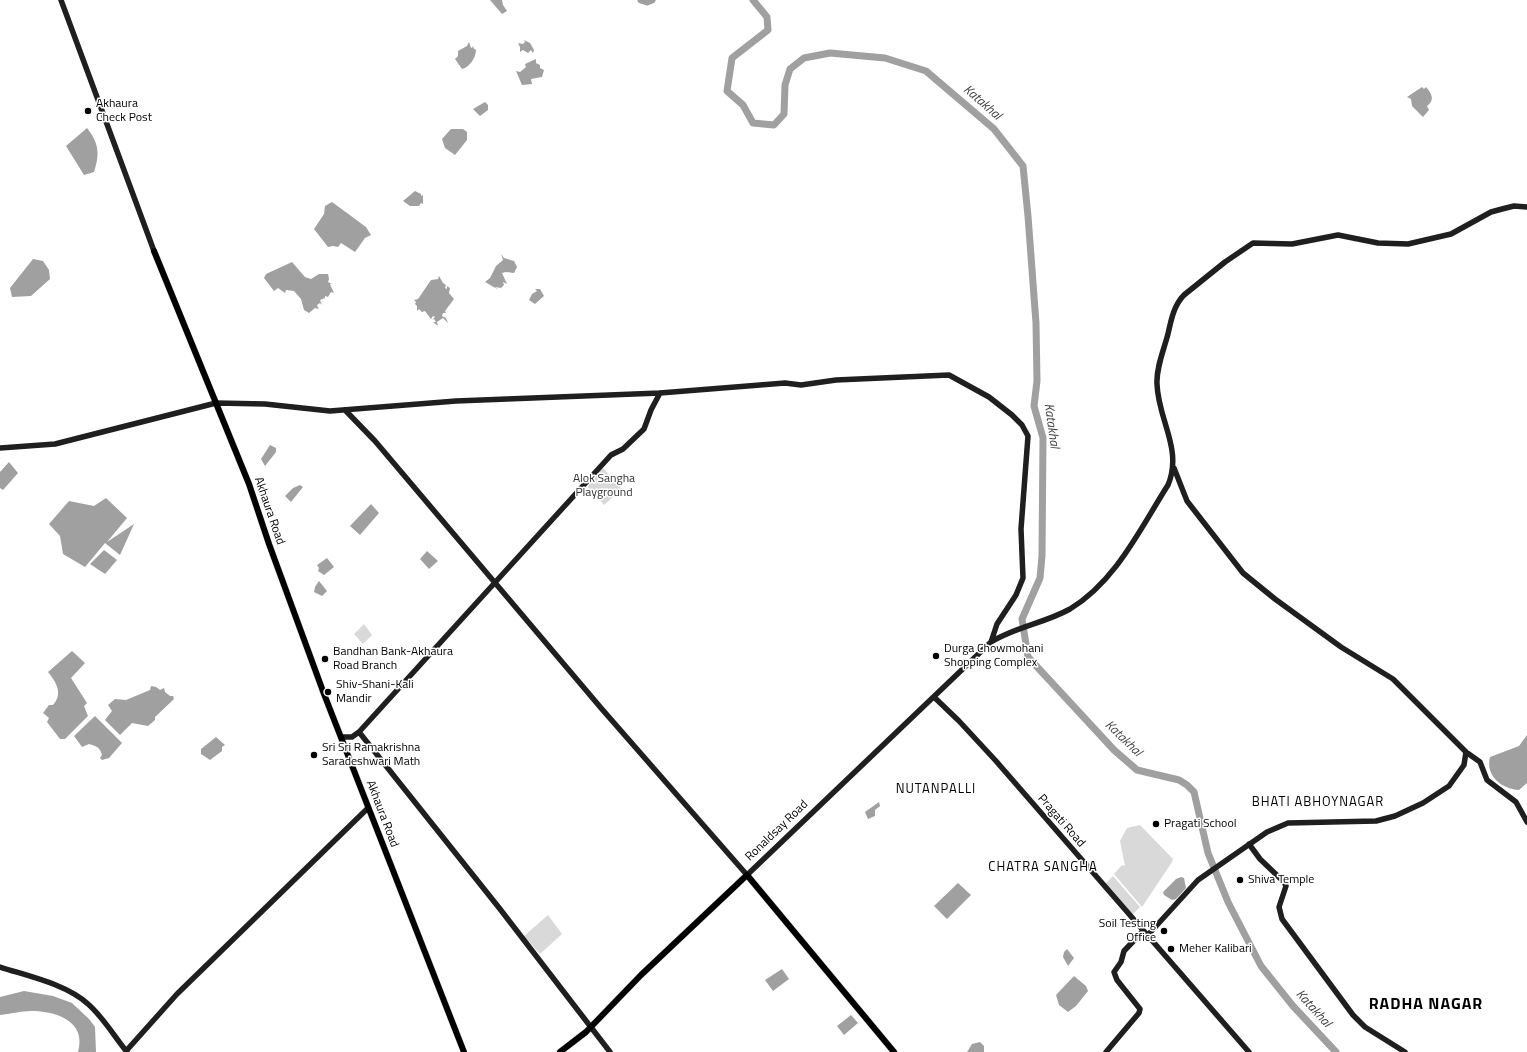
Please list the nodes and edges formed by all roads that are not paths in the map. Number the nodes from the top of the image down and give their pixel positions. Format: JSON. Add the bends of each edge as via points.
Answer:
{"nodes":[{"id":1,"x":61,"y":0,"type":"edge"},
{"id":2,"x":1527,"y":207,"type":"edge"},
{"id":3,"x":154,"y":251,"type":"joint"},
{"id":4,"x":660,"y":393,"type":"junction"},
{"id":5,"x":216,"y":404,"type":"junction"},
{"id":6,"x":345,"y":410,"type":"junction"},
{"id":7,"x":0,"y":448,"type":"edge"},
{"id":8,"x":1174,"y":468,"type":"junction"},
{"id":9,"x":495,"y":582,"type":"junction"},
{"id":10,"x":991,"y":642,"type":"junction"},
{"id":11,"x":934,"y":697,"type":"junction"},
{"id":12,"x":359,"y":732,"type":"junction"},
{"id":13,"x":341,"y":737,"type":"junction"},
{"id":14,"x":1466,"y":752,"type":"junction"},
{"id":15,"x":368,"y":808,"type":"junction"},
{"id":16,"x":1527,"y":822,"type":"edge"},
{"id":17,"x":1249,"y":844,"type":"junction"},
{"id":18,"x":746,"y":875,"type":"junction"},
{"id":19,"x":1145,"y":933,"type":"junction"},
{"id":20,"x":0,"y":967,"type":"edge"},
{"id":21,"x":590,"y":1027,"type":"junction"},
{"id":22,"x":121,"y":1044,"type":"junction"},
{"id":23,"x":120,"y":1052,"type":"edge"},
{"id":24,"x":127,"y":1052,"type":"edge"},
{"id":25,"x":464,"y":1052,"type":"edge"},
{"id":26,"x":560,"y":1052,"type":"edge"},
{"id":27,"x":610,"y":1052,"type":"edge"},
{"id":28,"x":894,"y":1052,"type":"edge"},
{"id":29,"x":1106,"y":1052,"type":"edge"},
{"id":30,"x":1249,"y":1052,"type":"edge"},
{"id":31,"x":1405,"y":1052,"type":"edge"}],
"edges":[{"from":1,"to":3,"type":"street"},
{"from":2,"to":8,"type":"street","via":[[1514,206],[1496,210],[1451,234],[1408,244],[1378,243],[1338,235],[1292,244],[1258,242],[1247,245],[1184,295],[1172,318],[1157,385],[1174,457]]},
{"from":3,"to":5,"type":"main road","name":"Akhaura Road"},
{"from":4,"to":6,"type":"street","via":[[456,402]]},
{"from":4,"to":9,"type":"street","via":[[644,429],[623,449],[611,455]]},
{"from":4,"to":10,"type":"street","via":[[785,383],[801,385],[836,380],[949,375],[989,397],[1022,425],[1029,442],[1021,529],[1023,578],[1016,595],[997,624]]},
{"from":5,"to":6,"type":"street","via":[[265,404]]},
{"from":5,"to":7,"type":"street","via":[[51,445]]},
{"from":5,"to":13,"type":"main road","name":"Akhaura Road","via":[[249,484]]},
{"from":6,"to":9,"type":"street","via":[[375,441]]},
{"from":8,"to":10,"type":"street","name":"Ronaldsay Road","via":[[1168,485],[1109,576],[1078,603],[1049,619],[1013,631]]},
{"from":8,"to":14,"type":"street","via":[[1187,500],[1243,573],[1340,646],[1393,679]]},
{"from":9,"to":12,"type":"street"},
{"from":9,"to":18,"type":"street"},
{"from":10,"to":11,"type":"street","name":"Ronaldsay Road"},
{"from":11,"to":18,"type":"street","name":"Ronaldsay Road"},
{"from":11,"to":19,"type":"street","name":"Pragati Road","via":[[996,761]]},
{"from":12,"to":13,"type":"street","via":[[352,737]]},
{"from":12,"to":21,"type":"street"},
{"from":13,"to":15,"type":"main road","name":"Akhaura Road"},
{"from":14,"to":16,"type":"street","via":[[1480,762],[1487,780],[1516,802]]},
{"from":14,"to":17,"type":"street","via":[[1464,765],[1449,786],[1423,803],[1395,816],[1376,821],[1288,823],[1267,832]]},
{"from":15,"to":24,"type":"street","via":[[176,994]]},
{"from":15,"to":25,"type":"main road","name":"Akhaura Road"},
{"from":17,"to":19,"type":"street","via":[[1198,880]]},
{"from":17,"to":31,"type":"street","via":[[1286,886],[1279,907],[1282,919],[1353,1015],[1365,1027]]},
{"from":18,"to":21,"type":"main road","name":"Ronaldsay Road"},
{"from":18,"to":28,"type":"main road"},
{"from":19,"to":29,"type":"street","via":[[1124,951],[1121,962],[1114,972],[1117,980],[1140,1009],[1139,1013]]},
{"from":19,"to":30,"type":"street","name":"Pragati Road"},
{"from":20,"to":22,"type":"street","via":[[76,995],[96,1012]]},
{"from":21,"to":26,"type":"main road","name":"Ronaldsay Road"},
{"from":21,"to":27,"type":"street"},
{"from":22,"to":23,"type":"street"},
{"from":22,"to":24,"type":"street"}]}
